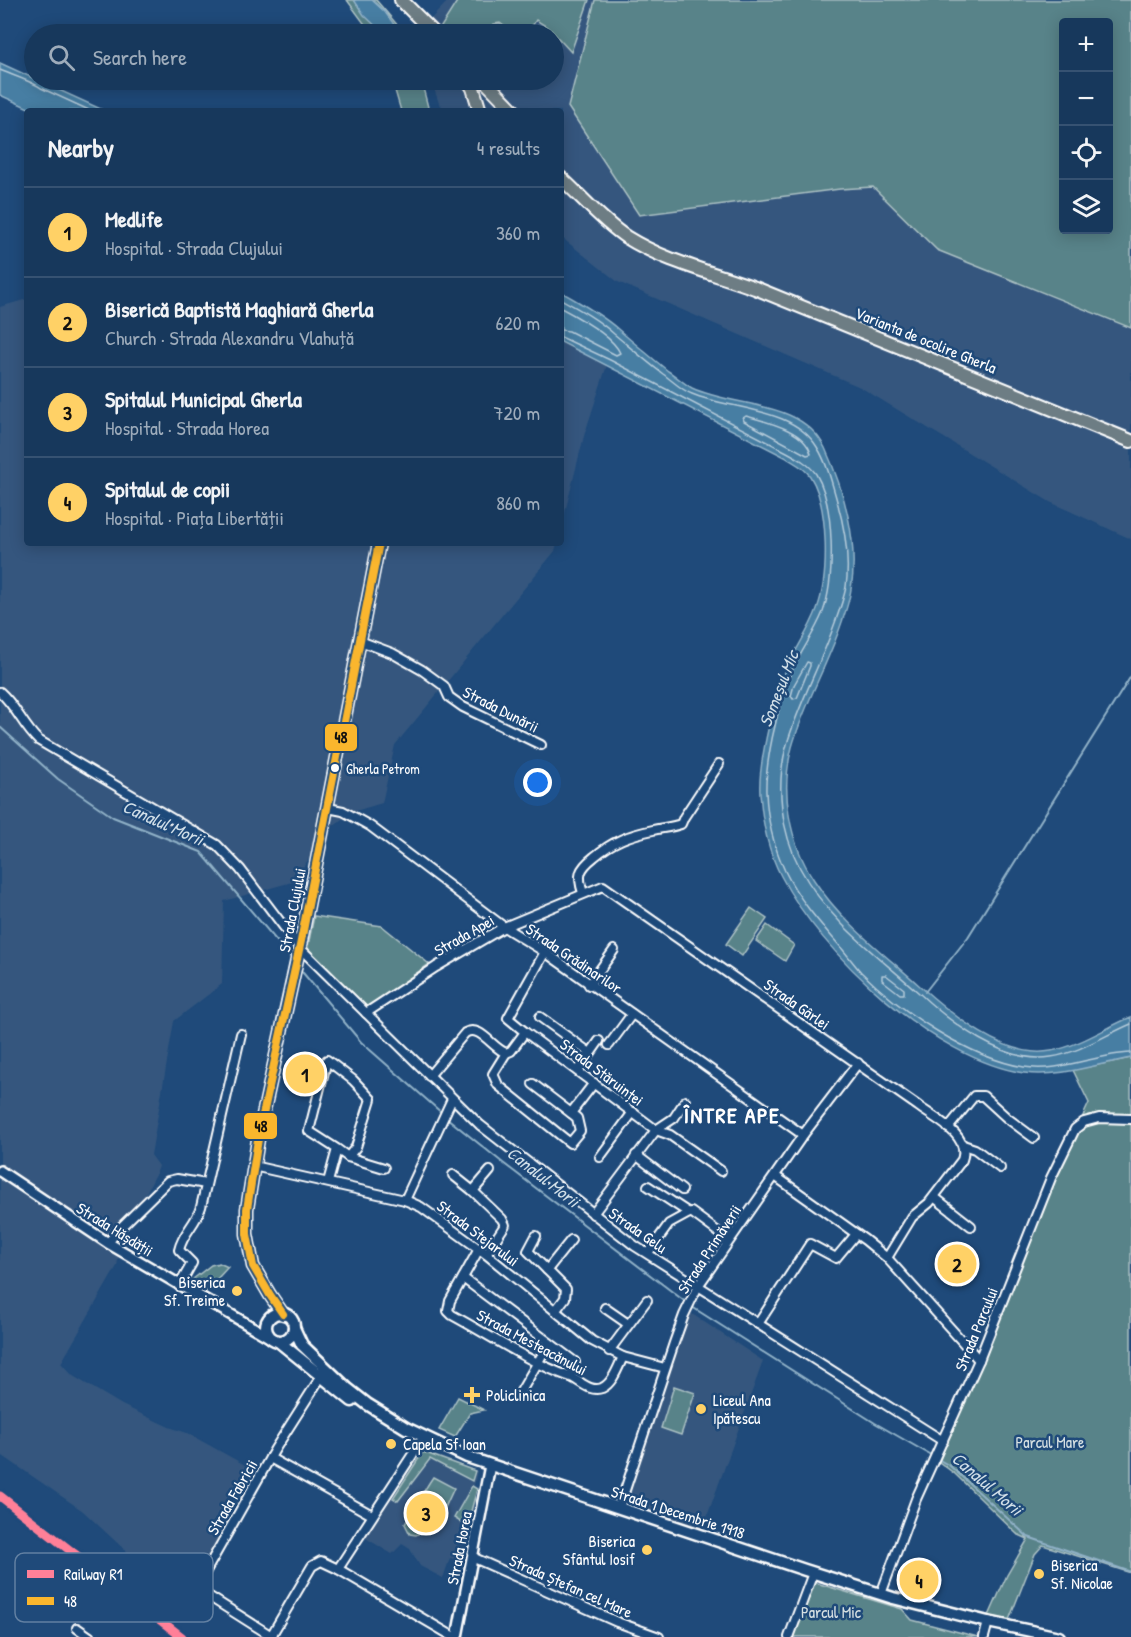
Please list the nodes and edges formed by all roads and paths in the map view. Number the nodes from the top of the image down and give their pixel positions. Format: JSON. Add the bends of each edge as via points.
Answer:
{"nodes":[{"id":1,"x":401,"y":0,"type":"edge"},
{"id":2,"x":425,"y":24,"type":"edge"},
{"id":3,"x":472,"y":90,"type":"edge"},
{"id":4,"x":494,"y":90,"type":"edge"},
{"id":5,"x":499,"y":95,"type":"junction"},
{"id":6,"x":479,"y":106,"type":"edge"},
{"id":7,"x":511,"y":108,"type":"edge"},
{"id":8,"x":564,"y":170,"type":"edge"},
{"id":9,"x":564,"y":181,"type":"edge"},
{"id":10,"x":707,"y":270,"type":"junction"},
{"id":11,"x":1131,"y":441,"type":"edge"},
{"id":12,"x":378,"y":546,"type":"edge"},
{"id":13,"x":360,"y":641,"type":"junction"},
{"id":14,"x":0,"y":692,"type":"edge"},
{"id":15,"x":541,"y":745,"type":"dead end"},
{"id":16,"x":719,"y":764,"type":"dead end"},
{"id":17,"x":328,"y":808,"type":"junction"},
{"id":18,"x":603,"y":886,"type":"joint"},
{"id":19,"x":583,"y":893,"type":"junction"},
{"id":20,"x":504,"y":927,"type":"junction"},
{"id":21,"x":614,"y":950,"type":"dead end"},
{"id":22,"x":299,"y":952,"type":"junction"},
{"id":23,"x":545,"y":952,"type":"junction"},
{"id":24,"x":589,"y":985,"type":"junction"},
{"id":25,"x":366,"y":1013,"type":"junction"},
{"id":26,"x":632,"y":1014,"type":"junction"},
{"id":27,"x":540,"y":1017,"type":"dead end"},
{"id":28,"x":525,"y":1032,"type":"junction"},
{"id":29,"x":241,"y":1034,"type":"dead end"},
{"id":30,"x":598,"y":1041,"type":"dead end"},
{"id":31,"x":609,"y":1046,"type":"dead end"},
{"id":32,"x":506,"y":1053,"type":"junction"},
{"id":33,"x":590,"y":1053,"type":"junction"},
{"id":34,"x":858,"y":1064,"type":"junction"},
{"id":35,"x":578,"y":1071,"type":"junction"},
{"id":36,"x":429,"y":1076,"type":"junction"},
{"id":37,"x":594,"y":1083,"type":"junction"},
{"id":38,"x":533,"y":1084,"type":"dead end"},
{"id":39,"x":452,"y":1099,"type":"junction"},
{"id":40,"x":686,"y":1101,"type":"dead end"},
{"id":41,"x":633,"y":1112,"type":"junction"},
{"id":42,"x":571,"y":1113,"type":"junction"},
{"id":43,"x":1131,"y":1119,"type":"edge"},
{"id":44,"x":948,"y":1128,"type":"junction"},
{"id":45,"x":656,"y":1130,"type":"junction"},
{"id":46,"x":803,"y":1135,"type":"junction"},
{"id":47,"x":1034,"y":1138,"type":"dead end"},
{"id":48,"x":337,"y":1149,"type":"junction"},
{"id":49,"x":964,"y":1149,"type":"junction"},
{"id":50,"x":636,"y":1155,"type":"junction"},
{"id":51,"x":348,"y":1156,"type":"junction"},
{"id":52,"x":600,"y":1157,"type":"dead end"},
{"id":53,"x":253,"y":1166,"type":"junction"},
{"id":54,"x":384,"y":1168,"type":"dead end"},
{"id":55,"x":1000,"y":1168,"type":"dead end"},
{"id":56,"x":0,"y":1170,"type":"edge"},
{"id":57,"x":490,"y":1171,"type":"dead end"},
{"id":58,"x":721,"y":1171,"type":"dead end"},
{"id":59,"x":453,"y":1175,"type":"dead end"},
{"id":60,"x":775,"y":1176,"type":"junction"},
{"id":61,"x":328,"y":1182,"type":"junction"},
{"id":62,"x":206,"y":1184,"type":"junction"},
{"id":63,"x":648,"y":1186,"type":"dead end"},
{"id":64,"x":682,"y":1190,"type":"dead end"},
{"id":65,"x":473,"y":1191,"type":"junction"},
{"id":66,"x":934,"y":1197,"type":"junction"},
{"id":67,"x":405,"y":1200,"type":"junction"},
{"id":68,"x":689,"y":1213,"type":"junction"},
{"id":69,"x":593,"y":1214,"type":"junction"},
{"id":70,"x":971,"y":1226,"type":"dead end"},
{"id":71,"x":856,"y":1234,"type":"junction"},
{"id":72,"x":536,"y":1236,"type":"dead end"},
{"id":73,"x":571,"y":1240,"type":"dead end"},
{"id":74,"x":729,"y":1240,"type":"junction"},
{"id":75,"x":108,"y":1243,"type":"junction"},
{"id":76,"x":479,"y":1249,"type":"junction"},
{"id":77,"x":648,"y":1253,"type":"junction"},
{"id":78,"x":486,"y":1254,"type":"junction"},
{"id":79,"x":886,"y":1258,"type":"junction"},
{"id":80,"x":547,"y":1270,"type":"junction"},
{"id":81,"x":463,"y":1278,"type":"junction"},
{"id":82,"x":261,"y":1281,"type":"junction"},
{"id":83,"x":179,"y":1286,"type":"junction"},
{"id":84,"x":698,"y":1286,"type":"junction"},
{"id":85,"x":647,"y":1300,"type":"dead end"},
{"id":86,"x":605,"y":1308,"type":"dead end"},
{"id":87,"x":556,"y":1310,"type":"junction"},
{"id":88,"x":283,"y":1314,"type":"junction"},
{"id":89,"x":268,"y":1321,"type":"junction"},
{"id":90,"x":628,"y":1324,"type":"junction"},
{"id":91,"x":758,"y":1324,"type":"junction"},
{"id":92,"x":249,"y":1325,"type":"junction"},
{"id":93,"x":294,"y":1328,"type":"junction"},
{"id":94,"x":274,"y":1339,"type":"junction"},
{"id":95,"x":549,"y":1343,"type":"junction"},
{"id":96,"x":609,"y":1351,"type":"junction"},
{"id":97,"x":316,"y":1357,"type":"junction"},
{"id":98,"x":623,"y":1357,"type":"junction"},
{"id":99,"x":979,"y":1360,"type":"junction"},
{"id":100,"x":536,"y":1363,"type":"junction"},
{"id":101,"x":665,"y":1368,"type":"junction"},
{"id":102,"x":322,"y":1376,"type":"junction"},
{"id":103,"x":571,"y":1376,"type":"junction"},
{"id":104,"x":337,"y":1384,"type":"junction"},
{"id":105,"x":519,"y":1393,"type":"dead end"},
{"id":106,"x":422,"y":1440,"type":"junction"},
{"id":107,"x":941,"y":1444,"type":"junction"},
{"id":108,"x":270,"y":1458,"type":"junction"},
{"id":109,"x":490,"y":1465,"type":"junction"},
{"id":110,"x":619,"y":1508,"type":"junction"},
{"id":111,"x":372,"y":1515,"type":"junction"},
{"id":112,"x":472,"y":1557,"type":"junction"},
{"id":113,"x":213,"y":1559,"type":"edge"},
{"id":114,"x":338,"y":1569,"type":"junction"},
{"id":115,"x":813,"y":1573,"type":"junction"},
{"id":116,"x":881,"y":1594,"type":"junction"},
{"id":117,"x":213,"y":1597,"type":"edge"},
{"id":118,"x":988,"y":1622,"type":"junction"},
{"id":119,"x":77,"y":1628,"type":"dead end"},
{"id":120,"x":272,"y":1636,"type":"edge"},
{"id":121,"x":90,"y":1637,"type":"edge"},
{"id":122,"x":455,"y":1637,"type":"edge"},
{"id":123,"x":659,"y":1637,"type":"edge"},
{"id":124,"x":789,"y":1637,"type":"edge"},
{"id":125,"x":984,"y":1637,"type":"edge"},
{"id":126,"x":1059,"y":1637,"type":"edge"}],
"edges":[{"from":1,"to":2,"type":"highway"},
{"from":3,"to":6,"type":"highway"},
{"from":4,"to":5,"type":"highway"},
{"from":5,"to":6,"type":"highway","via":[[485,92]]},
{"from":5,"to":7,"type":"highway"},
{"from":8,"to":10,"type":"highway","name":"Varianta de ocolire Gherla","via":[[616,220],[643,239]]},
{"from":9,"to":10,"type":"highway","name":"Varianta de ocolire Gherla","via":[[625,236],[684,265]]},
{"from":10,"to":11,"type":"highway","name":"Varianta de ocolire Gherla"},
{"from":12,"to":13,"type":"main road","name":"Strada Clujului"},
{"from":13,"to":15,"type":"street","name":"Strada Dunării","via":[[422,670],[463,707]]},
{"from":13,"to":17,"type":"main road","name":"Strada Clujului"},
{"from":14,"to":22,"type":"street","name":"Strada Gelu","via":[[38,740],[217,845],[240,869]]},
{"from":16,"to":19,"type":"street","via":[[681,824],[611,843],[587,863],[580,872]]},
{"from":17,"to":20,"type":"street","name":"Strada Grădinarilor","via":[[343,811],[370,826]]},
{"from":17,"to":22,"type":"main road","name":"Strada Clujului"},
{"from":18,"to":19,"type":"street","name":"Strada Apei"},
{"from":18,"to":34,"type":"street","name":"Strada Gârlei"},
{"from":19,"to":20,"type":"street","name":"Strada Apei"},
{"from":20,"to":23,"type":"street","name":"Strada Grădinarilor"},
{"from":20,"to":25,"type":"street","name":"Strada Apei"},
{"from":21,"to":24,"type":"street"},
{"from":22,"to":25,"type":"street","name":"Strada Gelu"},
{"from":22,"to":53,"type":"main road","name":"Strada Clujului"},
{"from":23,"to":24,"type":"street","name":"Strada Grădinarilor"},
{"from":23,"to":28,"type":"street","name":"Strada Stăruinței","via":[[509,1013],[508,1017]]},
{"from":24,"to":26,"type":"street","name":"Strada Grădinarilor"},
{"from":25,"to":36,"type":"street","name":"Strada Gelu"},
{"from":26,"to":31,"type":"street"},
{"from":26,"to":46,"type":"street","name":"Strada Grădinarilor"},
{"from":27,"to":33,"type":"street"},
{"from":28,"to":32,"type":"street"},
{"from":28,"to":35,"type":"street","name":"Strada Stăruinței"},
{"from":29,"to":62,"type":"street"},
{"from":30,"to":33,"type":"street"},
{"from":32,"to":36,"type":"street","via":[[476,1030],[470,1030]]},
{"from":32,"to":42,"type":"street","via":[[493,1074],[498,1085],[570,1143],[580,1131],[577,1118]]},
{"from":33,"to":35,"type":"street"},
{"from":34,"to":44,"type":"street","name":"Strada Gârlei"},
{"from":34,"to":46,"type":"street","name":"Strada Primăverii"},
{"from":35,"to":37,"type":"street","name":"Strada Stăruinței"},
{"from":36,"to":39,"type":"street","name":"Strada Gelu"},
{"from":37,"to":41,"type":"street","name":"Strada Stăruinței"},
{"from":37,"to":42,"type":"street"},
{"from":38,"to":42,"type":"street"},
{"from":39,"to":67,"type":"street"},
{"from":39,"to":69,"type":"street","name":"Strada Gelu"},
{"from":40,"to":45,"type":"street","via":[[679,1113]]},
{"from":41,"to":45,"type":"street","name":"Strada Stăruinței"},
{"from":41,"to":52,"type":"street"},
{"from":43,"to":99,"type":"street","name":"Strada Parcului","via":[[1099,1118],[1075,1129]]},
{"from":44,"to":47,"type":"street","via":[[974,1096],[983,1096]]},
{"from":44,"to":49,"type":"street","name":"Strada Gârlei","via":[[959,1137]]},
{"from":45,"to":50,"type":"street"},
{"from":45,"to":58,"type":"street","name":"Strada Stăruinței","via":[[669,1134]]},
{"from":46,"to":60,"type":"street","name":"Strada Primăverii"},
{"from":48,"to":51,"type":"street"},
{"from":48,"to":51,"type":"street","via":[[309,1131],[327,1060],[371,1099],[356,1147]]},
{"from":48,"to":61,"type":"street"},
{"from":49,"to":55,"type":"street","name":"Strada Gârlei","via":[[975,1149]]},
{"from":49,"to":66,"type":"street","via":[[962,1160]]},
{"from":50,"to":64,"type":"street"},
{"from":50,"to":69,"type":"street"},
{"from":51,"to":54,"type":"street"},
{"from":53,"to":61,"type":"street","name":"Strada Stejarului"},
{"from":53,"to":82,"type":"main road","name":"Strada Clujului","via":[[247,1234],[253,1266]]},
{"from":56,"to":75,"type":"street","name":"Strada Hășdății"},
{"from":57,"to":65,"type":"street"},
{"from":59,"to":65,"type":"street"},
{"from":60,"to":71,"type":"street"},
{"from":60,"to":74,"type":"street","name":"Strada Primăverii"},
{"from":61,"to":67,"type":"street","name":"Strada Stejarului"},
{"from":62,"to":75,"type":"street","via":[[168,1181]]},
{"from":62,"to":83,"type":"street","via":[[197,1220],[181,1240],[179,1250],[192,1263]]},
{"from":63,"to":68,"type":"street"},
{"from":65,"to":78,"type":"street","via":[[505,1225]]},
{"from":66,"to":70,"type":"street"},
{"from":66,"to":79,"type":"street","via":[[912,1217]]},
{"from":67,"to":76,"type":"street","name":"Strada Stejarului"},
{"from":68,"to":74,"type":"street"},
{"from":68,"to":77,"type":"street","via":[[669,1224]]},
{"from":69,"to":77,"type":"street","name":"Strada Gelu"},
{"from":71,"to":79,"type":"street"},
{"from":71,"to":91,"type":"street","via":[[836,1258],[810,1244]]},
{"from":72,"to":80,"type":"street","via":[[528,1251]]},
{"from":73,"to":80,"type":"street"},
{"from":74,"to":84,"type":"street","name":"Strada Primăverii"},
{"from":75,"to":83,"type":"street","name":"Strada Hășdății"},
{"from":76,"to":78,"type":"street","name":"Strada Stejarului"},
{"from":76,"to":81,"type":"street","name":"Strada Mesteacănului"},
{"from":77,"to":84,"type":"street","name":"Strada Gelu"},
{"from":78,"to":87,"type":"street","name":"Strada Stejarului"},
{"from":79,"to":99,"type":"street"},
{"from":80,"to":87,"type":"street","via":[[566,1289]]},
{"from":81,"to":95,"type":"street"},
{"from":81,"to":100,"type":"street","name":"Strada Mesteacănului","via":[[448,1311]]},
{"from":82,"to":88,"type":"main road","name":"Strada Clujului"},
{"from":82,"to":89,"type":"main road","name":"Strada Clujului"},
{"from":83,"to":92,"type":"street","name":"Strada Hășdății"},
{"from":84,"to":91,"type":"street","name":"Strada Gelu"},
{"from":84,"to":101,"type":"street","name":"Strada Primăverii"},
{"from":85,"to":90,"type":"street"},
{"from":86,"to":90,"type":"street"},
{"from":87,"to":96,"type":"street","name":"Strada Stejarului"},
{"from":88,"to":89,"type":"main road"},
{"from":88,"to":93,"type":"main road","name":"Strada Clujului","via":[[290,1318]]},
{"from":89,"to":92,"type":"street"},
{"from":89,"to":94,"type":"main road","name":"Strada Clujului","via":[[266,1332]]},
{"from":90,"to":96,"type":"street"},
{"from":91,"to":107,"type":"street","name":"Strada Gelu","via":[[855,1383]]},
{"from":92,"to":94,"type":"street","name":"Strada Hășdății"},
{"from":93,"to":94,"type":"main road","via":[[288,1338]]},
{"from":93,"to":97,"type":"main road","name":"Strada Clujului","via":[[302,1345]]},
{"from":94,"to":102,"type":"main road"},
{"from":95,"to":100,"type":"street"},
{"from":95,"to":103,"type":"street","via":[[574,1362]]},
{"from":96,"to":98,"type":"street","name":"Strada Stejarului"},
{"from":97,"to":102,"type":"street"},
{"from":97,"to":104,"type":"main road","name":"Strada Clujului"},
{"from":98,"to":101,"type":"street","name":"Strada Stejarului"},
{"from":98,"to":103,"type":"street","name":"Strada Mesteacănului","via":[[603,1387],[585,1386]]},
{"from":99,"to":107,"type":"street","name":"Strada Parcului"},
{"from":100,"to":103,"type":"street","name":"Strada Mesteacănului"},
{"from":100,"to":105,"type":"street"},
{"from":101,"to":110,"type":"street","name":"Strada Primăverii"},
{"from":102,"to":104,"type":"main road"},
{"from":102,"to":108,"type":"street","name":"Strada Fabricii"},
{"from":104,"to":106,"type":"main road","name":"Strada 1 Decembrie 1918","via":[[364,1410]]},
{"from":106,"to":109,"type":"main road","name":"Strada 1 Decembrie 1918","via":[[452,1455]]},
{"from":106,"to":111,"type":"street"},
{"from":107,"to":116,"type":"street","name":"Strada Parcului","via":[[900,1538]]},
{"from":108,"to":111,"type":"street"},
{"from":108,"to":113,"type":"street","name":"Strada Fabricii"},
{"from":109,"to":110,"type":"main road","name":"Strada 1 Decembrie 1918"},
{"from":109,"to":112,"type":"street","name":"Strada Horea"},
{"from":110,"to":115,"type":"main road","name":"Strada 1 Decembrie 1918"},
{"from":111,"to":114,"type":"street"},
{"from":112,"to":122,"type":"street","name":"Strada Horea"},
{"from":112,"to":123,"type":"street","name":"Strada Ștefan cel Mare"},
{"from":114,"to":120,"type":"street","via":[[321,1561],[312,1566]]},
{"from":114,"to":122,"type":"street"},
{"from":115,"to":116,"type":"main road","name":"Strada 1 Decembrie 1918"},
{"from":115,"to":124,"type":"street"},
{"from":116,"to":118,"type":"main road","name":"Strada 1 Decembrie 1918"},
{"from":117,"to":120,"type":"street","name":"Strada Fabricii"},
{"from":118,"to":125,"type":"street"},
{"from":118,"to":126,"type":"main road","name":"Strada 1 Decembrie 1918"},
{"from":119,"to":121,"type":"street"}]}
